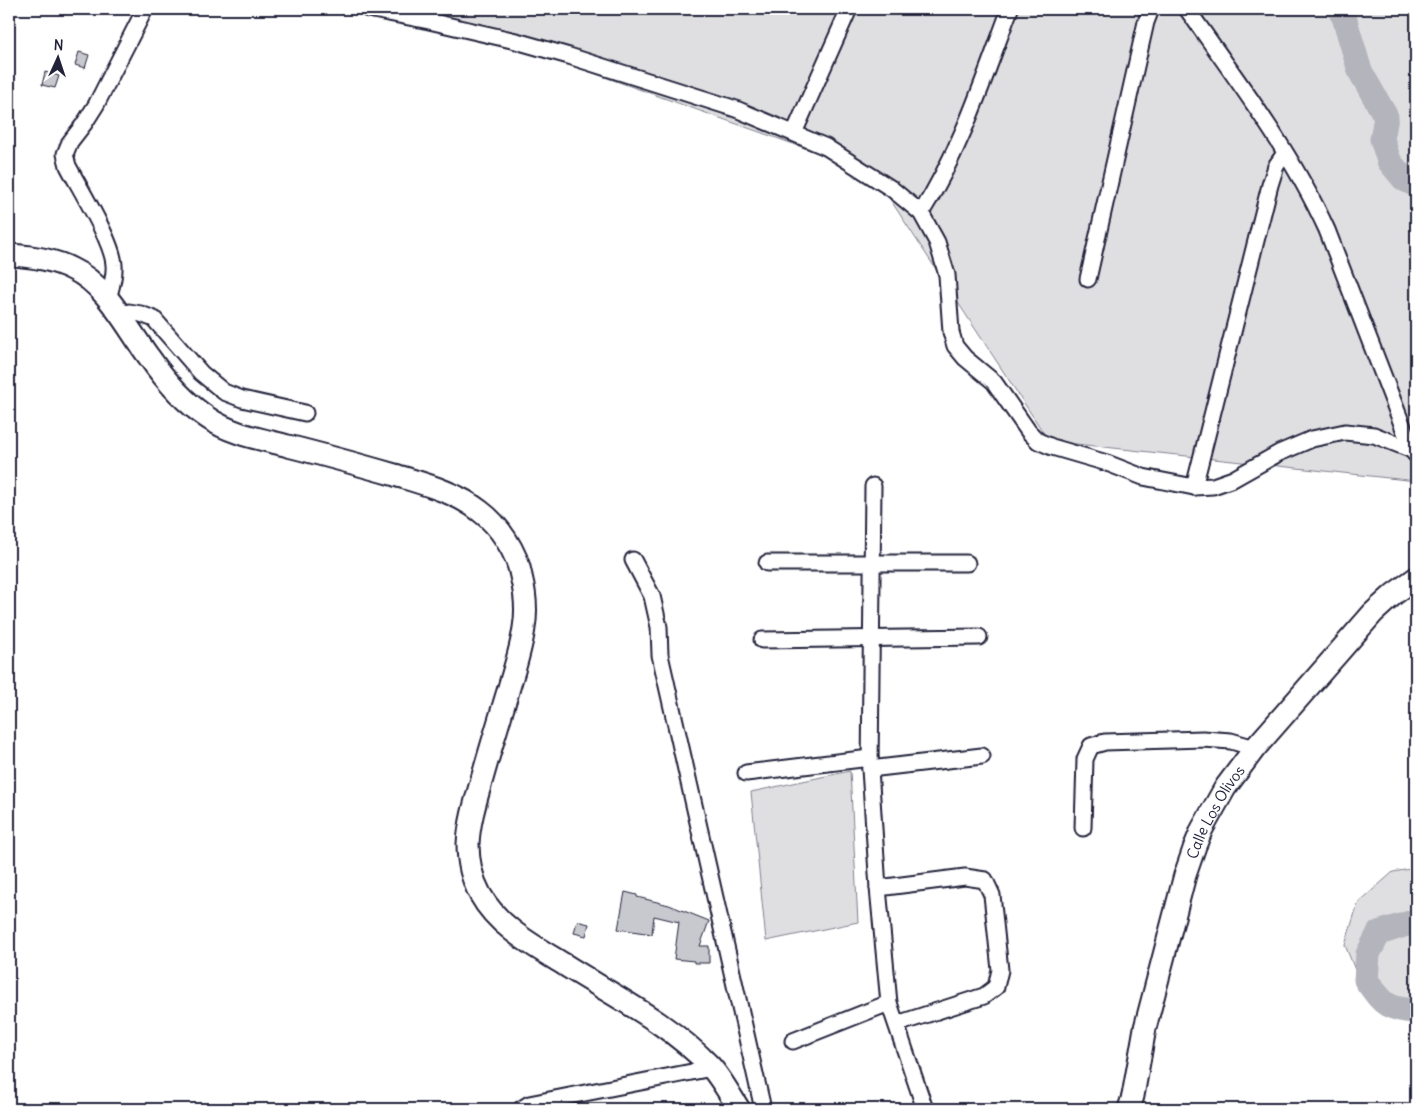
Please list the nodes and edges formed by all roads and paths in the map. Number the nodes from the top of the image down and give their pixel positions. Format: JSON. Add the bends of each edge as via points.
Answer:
{"nodes":[{"id":1,"x":145,"y":9,"type":"edge"},
{"id":2,"x":368,"y":9,"type":"edge"},
{"id":3,"x":849,"y":9,"type":"edge"},
{"id":4,"x":1010,"y":9,"type":"edge"},
{"id":5,"x":1152,"y":9,"type":"edge"},
{"id":6,"x":1187,"y":9,"type":"edge"},
{"id":7,"x":794,"y":134,"type":"junction"},
{"id":8,"x":1285,"y":154,"type":"junction"},
{"id":9,"x":921,"y":213,"type":"junction"},
{"id":10,"x":9,"y":255,"type":"edge"},
{"id":11,"x":1088,"y":279,"type":"dead end"},
{"id":12,"x":114,"y":308,"type":"junction"},
{"id":13,"x":305,"y":413,"type":"dead end"},
{"id":14,"x":1414,"y":453,"type":"edge"},
{"id":15,"x":873,"y":486,"type":"dead end"},
{"id":16,"x":1194,"y":487,"type":"junction"},
{"id":17,"x":633,"y":560,"type":"dead end"},
{"id":18,"x":767,"y":563,"type":"dead end"},
{"id":19,"x":872,"y":563,"type":"junction"},
{"id":20,"x":967,"y":563,"type":"dead end"},
{"id":21,"x":1416,"y":578,"type":"edge"},
{"id":22,"x":979,"y":637,"type":"dead end"},
{"id":23,"x":871,"y":639,"type":"junction"},
{"id":24,"x":762,"y":640,"type":"dead end"},
{"id":25,"x":1255,"y":748,"type":"junction"},
{"id":26,"x":982,"y":756,"type":"dead end"},
{"id":27,"x":870,"y":763,"type":"junction"},
{"id":28,"x":746,"y":773,"type":"dead end"},
{"id":29,"x":1083,"y":828,"type":"dead end"},
{"id":30,"x":878,"y":888,"type":"junction"},
{"id":31,"x":889,"y":1003,"type":"junction"},
{"id":32,"x":897,"y":1024,"type":"junction"},
{"id":33,"x":793,"y":1041,"type":"dead end"},
{"id":34,"x":712,"y":1068,"type":"junction"},
{"id":35,"x":521,"y":1109,"type":"edge"},
{"id":36,"x":739,"y":1109,"type":"edge"},
{"id":37,"x":763,"y":1109,"type":"edge"},
{"id":38,"x":925,"y":1109,"type":"edge"},
{"id":39,"x":1129,"y":1109,"type":"edge"}],
"edges":[{"from":1,"to":12,"type":"street","via":[[96,105],[65,154],[68,166],[107,241],[114,263]]},
{"from":2,"to":7,"type":"street","via":[[497,36],[569,56],[736,109]]},
{"from":3,"to":7,"type":"street"},
{"from":4,"to":9,"type":"street","via":[[957,149]]},
{"from":5,"to":11,"type":"street","via":[[1146,22]]},
{"from":6,"to":8,"type":"street"},
{"from":7,"to":9,"type":"street","via":[[826,147],[892,188]]},
{"from":8,"to":14,"type":"street","via":[[1312,196],[1327,230]]},
{"from":8,"to":16,"type":"street","via":[[1276,166],[1270,185]]},
{"from":9,"to":16,"type":"street","via":[[937,242],[947,275],[955,346],[994,382],[1029,432],[1052,448],[1107,462],[1143,477]]},
{"from":10,"to":12,"type":"street","via":[[50,260],[74,269],[92,283]]},
{"from":12,"to":13,"type":"street","via":[[154,319],[201,373],[224,392]]},
{"from":12,"to":34,"type":"street","via":[[171,385],[191,406],[212,421],[240,434],[421,483],[460,498],[482,512],[498,530],[512,549],[521,572],[525,624],[471,823],[468,846],[471,872],[481,895],[497,918],[523,939],[684,1041]]},
{"from":14,"to":16,"type":"street","via":[[1374,435],[1345,432],[1304,442],[1233,479],[1213,486]]},
{"from":15,"to":19,"type":"street"},
{"from":17,"to":37,"type":"street","via":[[652,596],[659,627],[660,655]]},
{"from":18,"to":19,"type":"street"},
{"from":19,"to":20,"type":"street"},
{"from":19,"to":23,"type":"street"},
{"from":21,"to":25,"type":"street","name":"Calle Los Olivos","via":[[1373,613]]},
{"from":22,"to":23,"type":"street"},
{"from":23,"to":24,"type":"street"},
{"from":23,"to":27,"type":"street"},
{"from":25,"to":29,"type":"street","via":[[1230,741],[1203,739],[1105,742],[1091,746],[1084,759]]},
{"from":25,"to":39,"type":"street","name":"Calle Los Olivos","via":[[1213,807],[1195,846],[1144,1028]]},
{"from":26,"to":27,"type":"street"},
{"from":27,"to":28,"type":"street"},
{"from":27,"to":30,"type":"street"},
{"from":30,"to":31,"type":"street"},
{"from":30,"to":32,"type":"street","via":[[966,877],[985,880],[992,895],[1000,970],[996,987],[984,996]]},
{"from":31,"to":32,"type":"street"},
{"from":31,"to":33,"type":"street"},
{"from":32,"to":38,"type":"street"},
{"from":34,"to":35,"type":"street","via":[[530,1104]]},
{"from":34,"to":36,"type":"street"}]}
